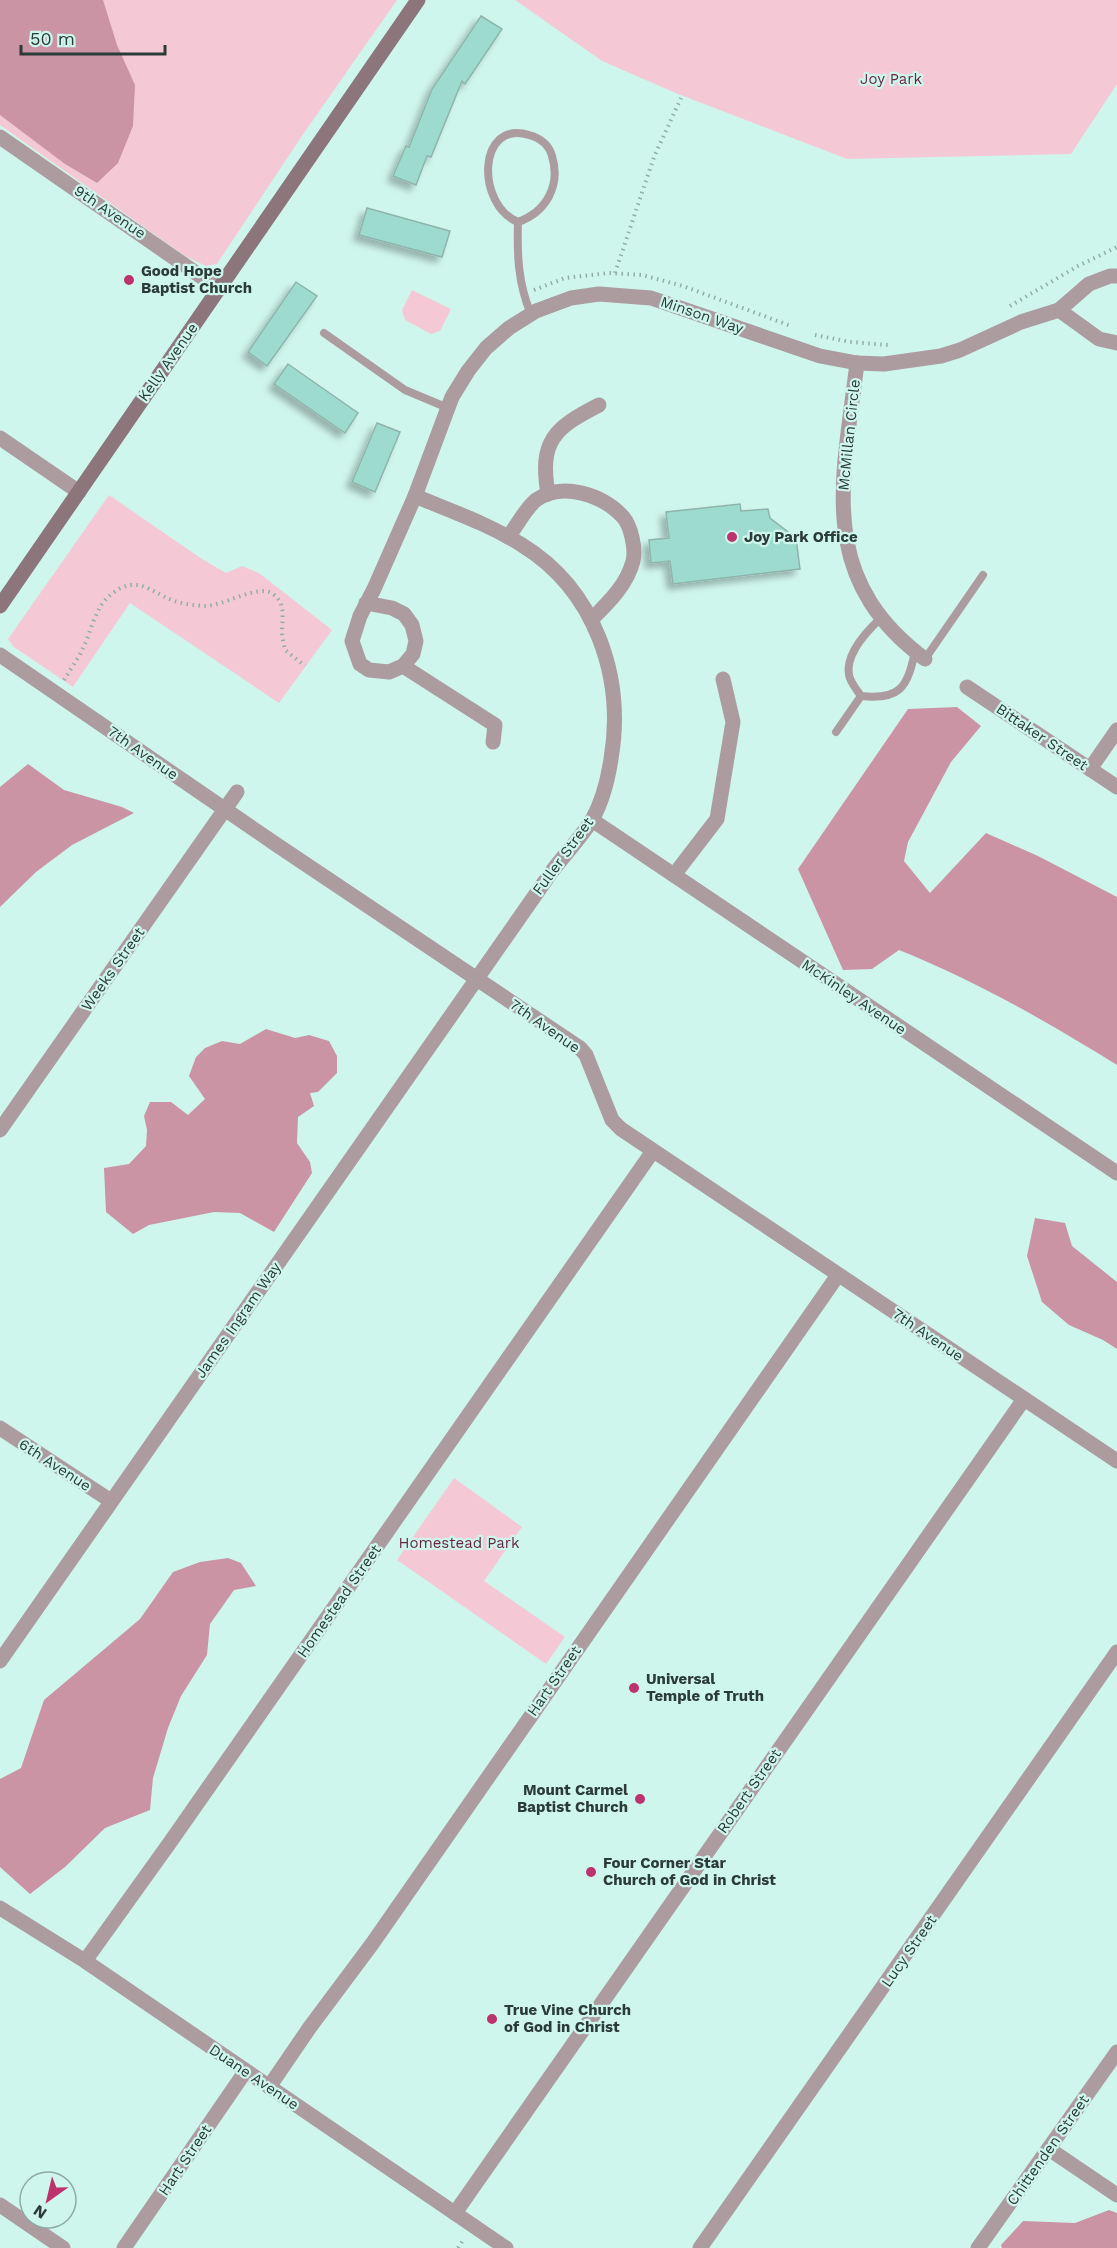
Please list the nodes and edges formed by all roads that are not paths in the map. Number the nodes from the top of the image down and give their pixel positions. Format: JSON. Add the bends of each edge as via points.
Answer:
{"nodes":[{"id":1,"x":418,"y":0,"type":"edge"},
{"id":2,"x":0,"y":137,"type":"edge"},
{"id":3,"x":518,"y":222,"type":"junction"},
{"id":4,"x":1117,"y":276,"type":"edge"},
{"id":5,"x":219,"y":289,"type":"junction"},
{"id":6,"x":1059,"y":310,"type":"junction"},
{"id":7,"x":531,"y":314,"type":"junction"},
{"id":8,"x":324,"y":333,"type":"dead end"},
{"id":9,"x":1117,"y":343,"type":"edge"},
{"id":10,"x":856,"y":363,"type":"junction"},
{"id":11,"x":599,"y":405,"type":"dead end"},
{"id":12,"x":448,"y":408,"type":"junction"},
{"id":13,"x":0,"y":438,"type":"edge"},
{"id":14,"x":79,"y":492,"type":"junction"},
{"id":15,"x":548,"y":494,"type":"junction"},
{"id":16,"x":415,"y":496,"type":"junction"},
{"id":17,"x":508,"y":537,"type":"junction"},
{"id":18,"x":983,"y":575,"type":"dead end"},
{"id":19,"x":366,"y":603,"type":"junction"},
{"id":20,"x":0,"y":606,"type":"edge"},
{"id":21,"x":881,"y":618,"type":"junction"},
{"id":22,"x":591,"y":620,"type":"junction"},
{"id":23,"x":0,"y":655,"type":"edge"},
{"id":24,"x":920,"y":656,"type":"junction"},
{"id":25,"x":403,"y":666,"type":"junction"},
{"id":26,"x":723,"y":679,"type":"dead end"},
{"id":27,"x":967,"y":687,"type":"dead end"},
{"id":28,"x":861,"y":696,"type":"junction"},
{"id":29,"x":1117,"y":730,"type":"edge"},
{"id":30,"x":836,"y":732,"type":"dead end"},
{"id":31,"x":493,"y":742,"type":"dead end"},
{"id":32,"x":1090,"y":769,"type":"junction"},
{"id":33,"x":1117,"y":788,"type":"edge"},
{"id":34,"x":237,"y":792,"type":"dead end"},
{"id":35,"x":225,"y":809,"type":"junction"},
{"id":36,"x":592,"y":820,"type":"junction"},
{"id":37,"x":674,"y":875,"type":"junction"},
{"id":38,"x":476,"y":979,"type":"junction"},
{"id":39,"x":0,"y":1130,"type":"edge"},
{"id":40,"x":653,"y":1151,"type":"junction"},
{"id":41,"x":1117,"y":1173,"type":"edge"},
{"id":42,"x":837,"y":1275,"type":"junction"},
{"id":43,"x":1024,"y":1399,"type":"junction"},
{"id":44,"x":0,"y":1428,"type":"edge"},
{"id":45,"x":1117,"y":1461,"type":"edge"},
{"id":46,"x":111,"y":1501,"type":"junction"},
{"id":47,"x":1117,"y":1652,"type":"edge"},
{"id":48,"x":0,"y":1661,"type":"edge"},
{"id":49,"x":0,"y":1908,"type":"edge"},
{"id":50,"x":85,"y":1961,"type":"junction"},
{"id":51,"x":1117,"y":2052,"type":"edge"},
{"id":52,"x":245,"y":2072,"type":"junction"},
{"id":53,"x":269,"y":2087,"type":"junction"},
{"id":54,"x":1050,"y":2149,"type":"junction"},
{"id":55,"x":1117,"y":2195,"type":"edge"},
{"id":56,"x":0,"y":2205,"type":"edge"},
{"id":57,"x":455,"y":2213,"type":"junction"},
{"id":58,"x":63,"y":2248,"type":"edge"},
{"id":59,"x":124,"y":2248,"type":"edge"},
{"id":60,"x":506,"y":2248,"type":"edge"},
{"id":61,"x":700,"y":2248,"type":"edge"},
{"id":62,"x":978,"y":2248,"type":"edge"}],
"edges":[{"from":1,"to":5,"type":"main road","name":"Kelly Avenue"},
{"from":2,"to":5,"type":"street","name":"9th Avenue"},
{"from":3,"to":3,"type":"lane","via":[[550,198],[554,161],[550,150],[535,136],[517,132],[502,136],[494,146],[488,168],[497,206]]},
{"from":3,"to":7,"type":"lane","via":[[522,294]]},
{"from":4,"to":6,"type":"street","name":"Minson Way","via":[[1089,284]]},
{"from":5,"to":14,"type":"main road","name":"Kelly Avenue"},
{"from":6,"to":9,"type":"street","via":[[1099,339]]},
{"from":6,"to":10,"type":"street","name":"Minson Way","via":[[941,356]]},
{"from":7,"to":10,"type":"street","name":"Minson Way","via":[[562,301],[599,294],[651,298],[820,356]]},
{"from":7,"to":12,"type":"street","name":"Minson Way","via":[[486,348]]},
{"from":8,"to":12,"type":"lane","via":[[405,390]]},
{"from":10,"to":21,"type":"street","name":"McMillan Circle","via":[[842,504],[845,538],[856,574]]},
{"from":11,"to":15,"type":"street","via":[[555,433],[546,451]]},
{"from":12,"to":16,"type":"street","name":"Minson Way"},
{"from":13,"to":14,"type":"street"},
{"from":14,"to":20,"type":"main road","name":"Kelly Avenue"},
{"from":15,"to":17,"type":"street","via":[[536,501]]},
{"from":15,"to":22,"type":"street","via":[[568,489],[598,500],[625,518],[634,559],[614,596]]},
{"from":16,"to":17,"type":"street","name":"Fuller Street"},
{"from":16,"to":19,"type":"street","name":"Minson Way"},
{"from":17,"to":22,"type":"street","name":"Fuller Street","via":[[553,569]]},
{"from":18,"to":24,"type":"lane"},
{"from":19,"to":25,"type":"street","via":[[392,608],[404,614],[412,625],[416,641],[413,654]]},
{"from":19,"to":25,"type":"street","name":"Minson Way","via":[[352,641],[360,664],[369,670],[389,672]]},
{"from":21,"to":24,"type":"street","name":"McMillan Circle"},
{"from":21,"to":28,"type":"lane","via":[[864,634],[852,654],[849,675]]},
{"from":22,"to":36,"type":"street","name":"Fuller Street","via":[[605,651],[615,703],[608,776]]},
{"from":23,"to":35,"type":"street","name":"7th Avenue"},
{"from":24,"to":28,"type":"lane","via":[[898,691],[881,698]]},
{"from":25,"to":31,"type":"street","via":[[495,725]]},
{"from":26,"to":37,"type":"street","via":[[733,722],[717,819]]},
{"from":27,"to":32,"type":"street","name":"Bittaker Street"},
{"from":28,"to":30,"type":"lane"},
{"from":29,"to":32,"type":"street"},
{"from":32,"to":33,"type":"street","name":"Bittaker Street"},
{"from":34,"to":35,"type":"street","name":"Weeks Street"},
{"from":35,"to":38,"type":"street","name":"7th Avenue"},
{"from":35,"to":39,"type":"street","name":"Weeks Street"},
{"from":36,"to":37,"type":"street","name":"McKinley Avenue"},
{"from":36,"to":38,"type":"street","name":"Fuller Street"},
{"from":37,"to":41,"type":"street","name":"McKinley Avenue"},
{"from":38,"to":40,"type":"street","name":"7th Avenue","via":[[580,1048],[612,1120]]},
{"from":38,"to":46,"type":"street","name":"James Ingram Way"},
{"from":40,"to":42,"type":"street","name":"7th Avenue"},
{"from":40,"to":50,"type":"street","name":"Homestead Street"},
{"from":42,"to":43,"type":"street","name":"7th Avenue"},
{"from":42,"to":53,"type":"street","name":"Hart Street"},
{"from":43,"to":45,"type":"street","name":"7th Avenue"},
{"from":43,"to":57,"type":"street","name":"Robert Street"},
{"from":44,"to":46,"type":"street","name":"6th Avenue"},
{"from":46,"to":48,"type":"street","name":"James Ingram Way"},
{"from":47,"to":61,"type":"street","name":"Lucy Street"},
{"from":49,"to":50,"type":"street","name":"Duane Avenue"},
{"from":50,"to":52,"type":"street","name":"Duane Avenue"},
{"from":51,"to":54,"type":"street","name":"Chittenden Street"},
{"from":52,"to":53,"type":"street","name":"Duane Avenue"},
{"from":52,"to":59,"type":"street","name":"Hart Street"},
{"from":53,"to":57,"type":"street","name":"Duane Avenue"},
{"from":54,"to":55,"type":"street"},
{"from":54,"to":62,"type":"street","name":"Chittenden Street"},
{"from":56,"to":58,"type":"street"},
{"from":57,"to":60,"type":"street","name":"Duane Avenue"}]}
